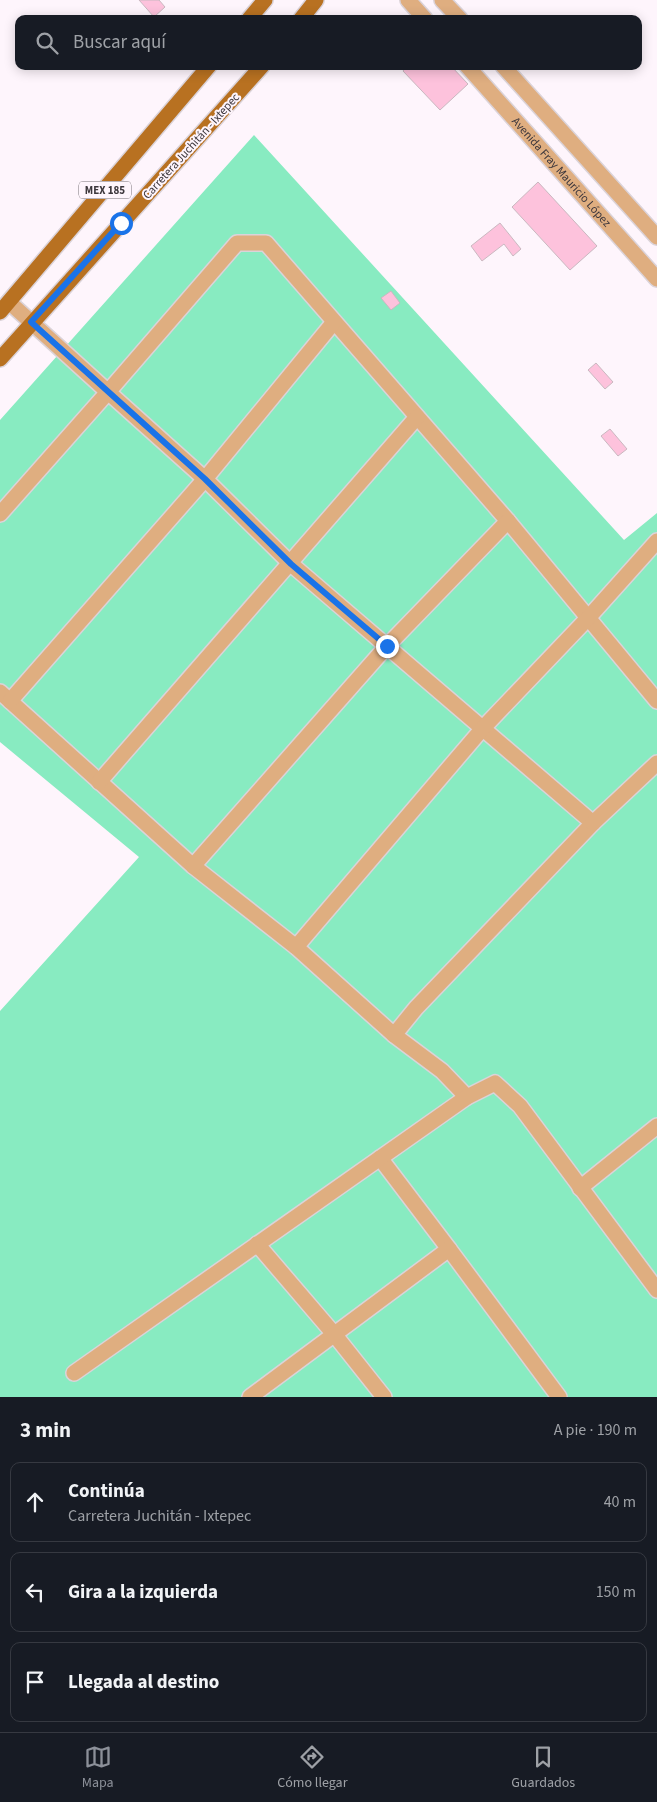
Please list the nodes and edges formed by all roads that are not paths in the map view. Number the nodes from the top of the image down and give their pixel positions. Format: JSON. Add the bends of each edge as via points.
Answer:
{"nodes":[{"id":1,"x":265,"y":0,"type":"edge"},
{"id":2,"x":316,"y":0,"type":"edge"},
{"id":3,"x":408,"y":0,"type":"edge"},
{"id":4,"x":442,"y":0,"type":"edge"},
{"id":5,"x":252,"y":15,"type":"edge"},
{"id":6,"x":304,"y":15,"type":"edge"},
{"id":7,"x":421,"y":15,"type":"edge"},
{"id":8,"x":456,"y":15,"type":"edge"},
{"id":9,"x":206,"y":70,"type":"edge"},
{"id":10,"x":258,"y":70,"type":"edge"},
{"id":11,"x":471,"y":70,"type":"edge"},
{"id":12,"x":507,"y":70,"type":"edge"},
{"id":13,"x":657,"y":237,"type":"edge"},
{"id":14,"x":657,"y":279,"type":"edge"},
{"id":15,"x":4,"y":307,"type":"edge"},
{"id":16,"x":31,"y":322,"type":"junction"},
{"id":17,"x":334,"y":322,"type":"junction"},
{"id":18,"x":0,"y":359,"type":"edge"},
{"id":19,"x":108,"y":392,"type":"junction"},
{"id":20,"x":418,"y":417,"type":"junction"},
{"id":21,"x":205,"y":479,"type":"junction"},
{"id":22,"x":0,"y":514,"type":"edge"},
{"id":23,"x":508,"y":521,"type":"junction"},
{"id":24,"x":657,"y":541,"type":"edge"},
{"id":25,"x":291,"y":564,"type":"junction"},
{"id":26,"x":589,"y":617,"type":"junction"},
{"id":27,"x":387,"y":646,"type":"junction"},
{"id":28,"x":5,"y":696,"type":"edge"},
{"id":29,"x":657,"y":701,"type":"edge"},
{"id":30,"x":483,"y":728,"type":"junction"},
{"id":31,"x":657,"y":763,"type":"edge"},
{"id":32,"x":99,"y":782,"type":"junction"},
{"id":33,"x":593,"y":823,"type":"junction"},
{"id":34,"x":193,"y":866,"type":"junction"},
{"id":35,"x":296,"y":947,"type":"junction"},
{"id":36,"x":394,"y":1035,"type":"junction"},
{"id":37,"x":467,"y":1097,"type":"junction"},
{"id":38,"x":657,"y":1126,"type":"edge"},
{"id":39,"x":380,"y":1158,"type":"junction"},
{"id":40,"x":580,"y":1188,"type":"junction"},
{"id":41,"x":257,"y":1244,"type":"junction"},
{"id":42,"x":449,"y":1249,"type":"junction"},
{"id":43,"x":657,"y":1290,"type":"edge"},
{"id":44,"x":334,"y":1334,"type":"junction"},
{"id":45,"x":74,"y":1373,"type":"dead end"},
{"id":46,"x":250,"y":1397,"type":"edge"},
{"id":47,"x":384,"y":1397,"type":"edge"},
{"id":48,"x":559,"y":1397,"type":"edge"}],
"edges":[{"from":1,"to":5,"type":"main road"},
{"from":2,"to":6,"type":"main road"},
{"from":3,"to":7,"type":"street"},
{"from":4,"to":8,"type":"street"},
{"from":9,"to":15,"type":"main road","number":"MEX 185"},
{"from":10,"to":16,"type":"main road","name":"Carretera Juchitán - Ixtepec","number":"MEX 185"},
{"from":11,"to":14,"type":"street","name":"Avenida Fray Mauricio López"},
{"from":12,"to":13,"type":"street"},
{"from":15,"to":16,"type":"street"},
{"from":16,"to":18,"type":"main road","name":"Carretera Juchitán - Ixtepec","number":"MEX 185"},
{"from":16,"to":19,"type":"street"},
{"from":17,"to":19,"type":"street","via":[[266,243],[237,243]]},
{"from":17,"to":20,"type":"street"},
{"from":17,"to":21,"type":"street"},
{"from":19,"to":21,"type":"street"},
{"from":19,"to":22,"type":"street"},
{"from":20,"to":23,"type":"street"},
{"from":20,"to":25,"type":"street"},
{"from":21,"to":25,"type":"street"},
{"from":21,"to":28,"type":"street"},
{"from":23,"to":26,"type":"street"},
{"from":23,"to":27,"type":"street"},
{"from":24,"to":26,"type":"street"},
{"from":25,"to":27,"type":"street"},
{"from":25,"to":32,"type":"street"},
{"from":26,"to":29,"type":"street"},
{"from":26,"to":30,"type":"street"},
{"from":27,"to":30,"type":"street"},
{"from":27,"to":34,"type":"street"},
{"from":28,"to":32,"type":"street"},
{"from":30,"to":33,"type":"street"},
{"from":30,"to":35,"type":"street"},
{"from":31,"to":33,"type":"street"},
{"from":32,"to":34,"type":"street"},
{"from":33,"to":36,"type":"street"},
{"from":34,"to":35,"type":"street"},
{"from":35,"to":36,"type":"street"},
{"from":36,"to":37,"type":"street","via":[[442,1071]]},
{"from":37,"to":39,"type":"street"},
{"from":37,"to":40,"type":"street","via":[[495,1083],[520,1106]]},
{"from":38,"to":40,"type":"street"},
{"from":39,"to":41,"type":"street"},
{"from":39,"to":42,"type":"street"},
{"from":40,"to":43,"type":"street"},
{"from":41,"to":44,"type":"street"},
{"from":41,"to":45,"type":"street"},
{"from":42,"to":44,"type":"street"},
{"from":42,"to":48,"type":"street"},
{"from":44,"to":46,"type":"street"},
{"from":44,"to":47,"type":"street"}]}
